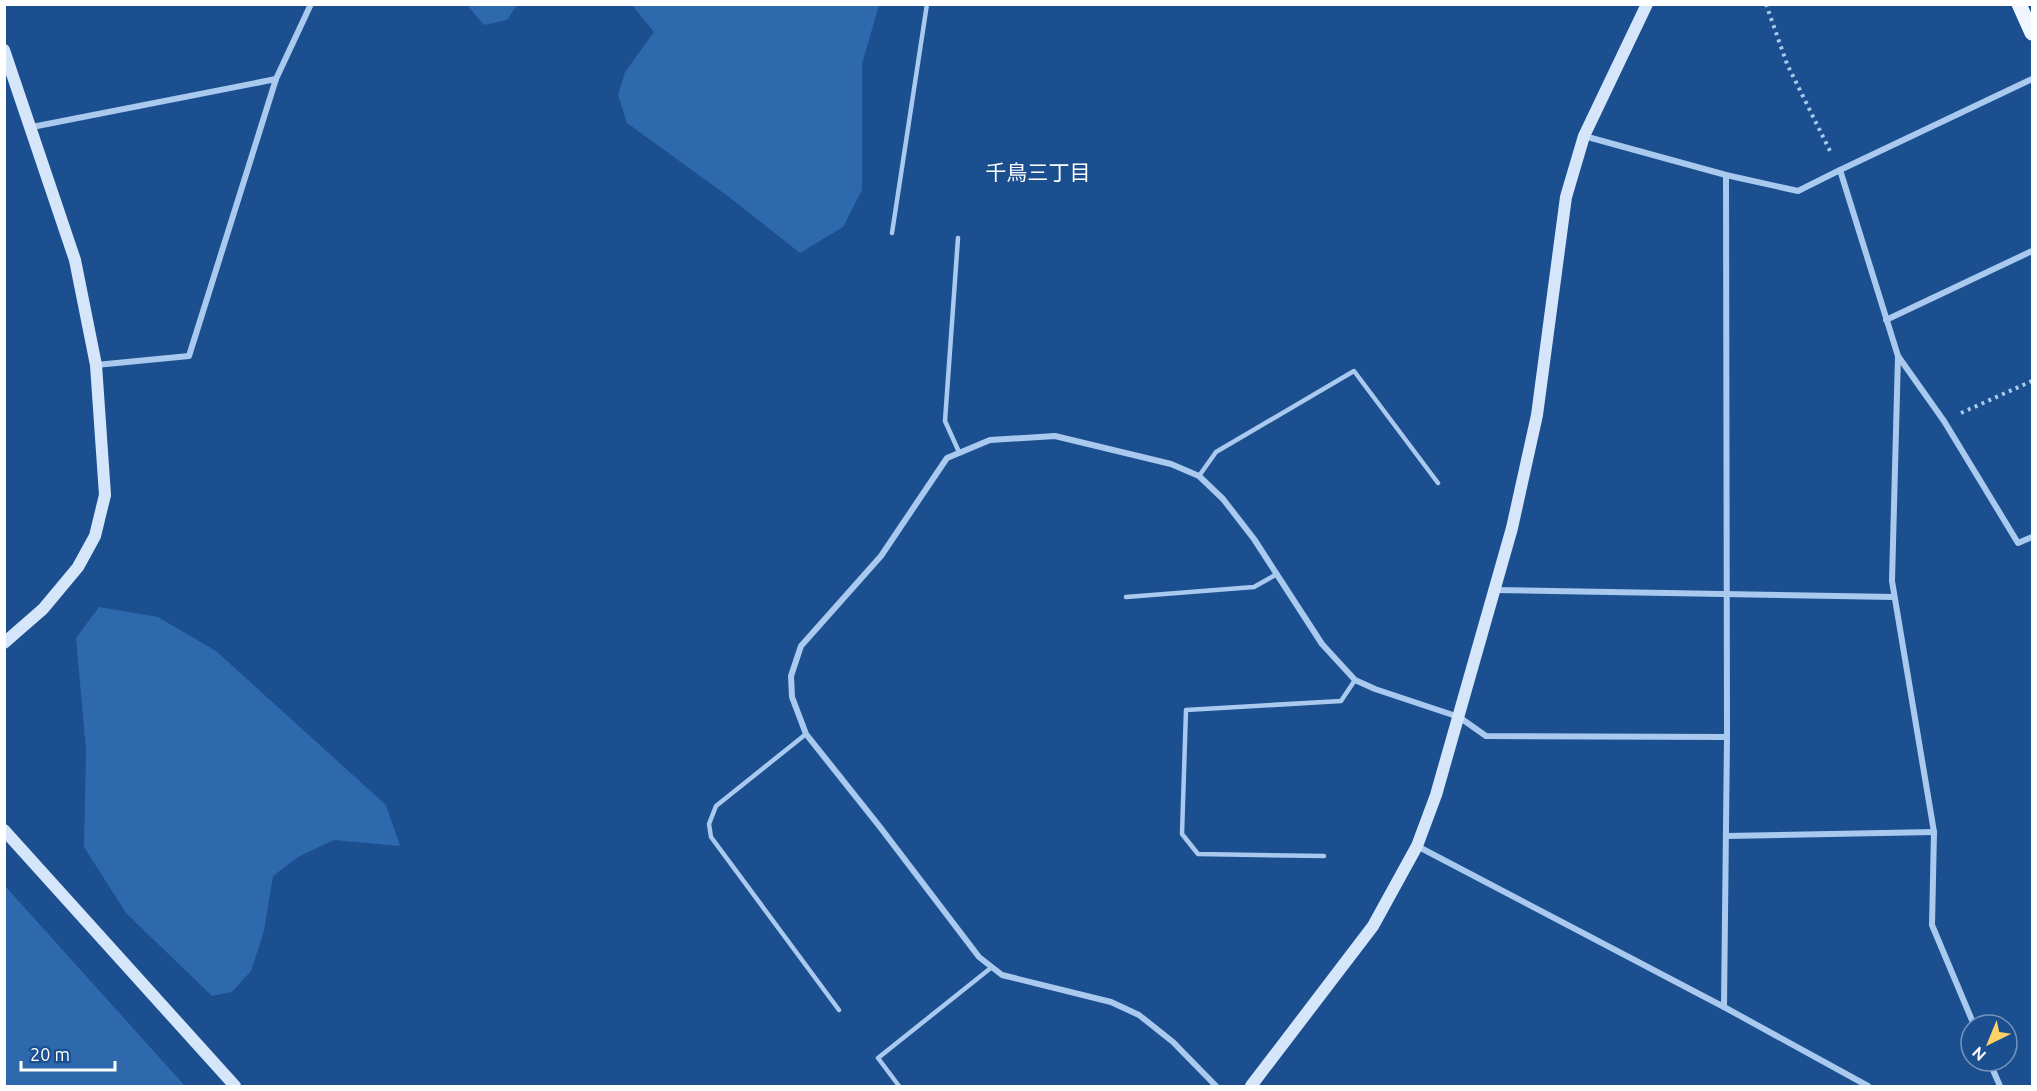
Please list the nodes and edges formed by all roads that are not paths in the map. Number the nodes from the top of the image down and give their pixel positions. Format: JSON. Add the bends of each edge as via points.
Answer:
{"nodes":[{"id":1,"x":311,"y":4,"type":"edge"},
{"id":2,"x":927,"y":4,"type":"edge"},
{"id":3,"x":1647,"y":4,"type":"edge"},
{"id":4,"x":2019,"y":4,"type":"edge"},
{"id":5,"x":2032,"y":33,"type":"edge"},
{"id":6,"x":4,"y":50,"type":"edge"},
{"id":7,"x":2032,"y":79,"type":"edge"},
{"id":8,"x":276,"y":80,"type":"junction"},
{"id":9,"x":32,"y":127,"type":"junction"},
{"id":10,"x":1584,"y":136,"type":"junction"},
{"id":11,"x":1839,"y":170,"type":"junction"},
{"id":12,"x":1726,"y":175,"type":"junction"},
{"id":13,"x":892,"y":233,"type":"dead end"},
{"id":14,"x":958,"y":238,"type":"dead end"},
{"id":15,"x":2032,"y":251,"type":"edge"},
{"id":16,"x":1886,"y":320,"type":"junction"},
{"id":17,"x":1898,"y":356,"type":"junction"},
{"id":18,"x":96,"y":365,"type":"junction"},
{"id":19,"x":959,"y":452,"type":"junction"},
{"id":20,"x":1199,"y":477,"type":"junction"},
{"id":21,"x":1438,"y":483,"type":"dead end"},
{"id":22,"x":2032,"y":537,"type":"edge"},
{"id":23,"x":1277,"y":574,"type":"junction"},
{"id":24,"x":1495,"y":590,"type":"junction"},
{"id":25,"x":1726,"y":593,"type":"junction"},
{"id":26,"x":1126,"y":597,"type":"dead end"},
{"id":27,"x":1894,"y":597,"type":"junction"},
{"id":28,"x":4,"y":644,"type":"edge"},
{"id":29,"x":1355,"y":680,"type":"junction"},
{"id":30,"x":1459,"y":717,"type":"junction"},
{"id":31,"x":806,"y":734,"type":"junction"},
{"id":32,"x":1727,"y":737,"type":"junction"},
{"id":33,"x":4,"y":830,"type":"edge"},
{"id":34,"x":1934,"y":832,"type":"junction"},
{"id":35,"x":1726,"y":836,"type":"junction"},
{"id":36,"x":1417,"y":846,"type":"junction"},
{"id":37,"x":1324,"y":856,"type":"dead end"},
{"id":38,"x":992,"y":967,"type":"junction"},
{"id":39,"x":1724,"y":1007,"type":"junction"},
{"id":40,"x":839,"y":1010,"type":"dead end"},
{"id":41,"x":1969,"y":1013,"type":"edge"},
{"id":42,"x":235,"y":1086,"type":"edge"},
{"id":43,"x":899,"y":1086,"type":"edge"},
{"id":44,"x":1216,"y":1086,"type":"edge"},
{"id":45,"x":1251,"y":1086,"type":"edge"},
{"id":46,"x":1868,"y":1086,"type":"edge"}],
"edges":[{"from":1,"to":8,"type":"street"},
{"from":2,"to":13,"type":"lane"},
{"from":3,"to":10,"type":"street"},
{"from":4,"to":5,"type":"main road"},
{"from":6,"to":9,"type":"street"},
{"from":7,"to":11,"type":"street"},
{"from":8,"to":9,"type":"street"},
{"from":8,"to":18,"type":"street","via":[[189,356]]},
{"from":9,"to":18,"type":"street","via":[[75,260]]},
{"from":10,"to":12,"type":"street"},
{"from":10,"to":24,"type":"street","via":[[1566,197],[1537,415]]},
{"from":11,"to":12,"type":"street","via":[[1798,191]]},
{"from":11,"to":16,"type":"street"},
{"from":12,"to":25,"type":"street"},
{"from":14,"to":19,"type":"lane","via":[[945,421]]},
{"from":15,"to":16,"type":"street"},
{"from":16,"to":17,"type":"street"},
{"from":17,"to":22,"type":"street","via":[[1944,421],[2018,543]]},
{"from":17,"to":27,"type":"street"},
{"from":18,"to":28,"type":"street","via":[[105,495],[95,536],[78,567],[43,609]]},
{"from":19,"to":20,"type":"street","via":[[990,440],[1055,436],[1171,464]]},
{"from":19,"to":31,"type":"street","via":[[947,458],[881,556],[801,646],[791,676],[792,697]]},
{"from":20,"to":21,"type":"lane","via":[[1216,452],[1354,370]]},
{"from":20,"to":23,"type":"street","via":[[1223,500]]},
{"from":23,"to":26,"type":"lane","via":[[1254,587]]},
{"from":23,"to":29,"type":"street","via":[[1322,644]]},
{"from":24,"to":25,"type":"street"},
{"from":24,"to":30,"type":"street"},
{"from":25,"to":27,"type":"street"},
{"from":25,"to":32,"type":"street"},
{"from":27,"to":34,"type":"street"},
{"from":29,"to":30,"type":"street"},
{"from":29,"to":37,"type":"lane","via":[[1341,701],[1186,710],[1182,834],[1198,854]]},
{"from":30,"to":32,"type":"street","via":[[1486,736]]},
{"from":30,"to":36,"type":"street"},
{"from":31,"to":38,"type":"street","via":[[979,957]]},
{"from":31,"to":40,"type":"lane","via":[[716,806],[709,824],[711,837]]},
{"from":32,"to":35,"type":"street"},
{"from":33,"to":42,"type":"street"},
{"from":34,"to":35,"type":"street"},
{"from":34,"to":41,"type":"street","via":[[1932,925]]},
{"from":35,"to":39,"type":"street"},
{"from":36,"to":39,"type":"street"},
{"from":36,"to":45,"type":"street","via":[[1373,926]]},
{"from":38,"to":43,"type":"lane","via":[[878,1058]]},
{"from":38,"to":44,"type":"street","via":[[1002,975],[1111,1002],[1139,1015],[1173,1042]]},
{"from":39,"to":46,"type":"street"}]}
